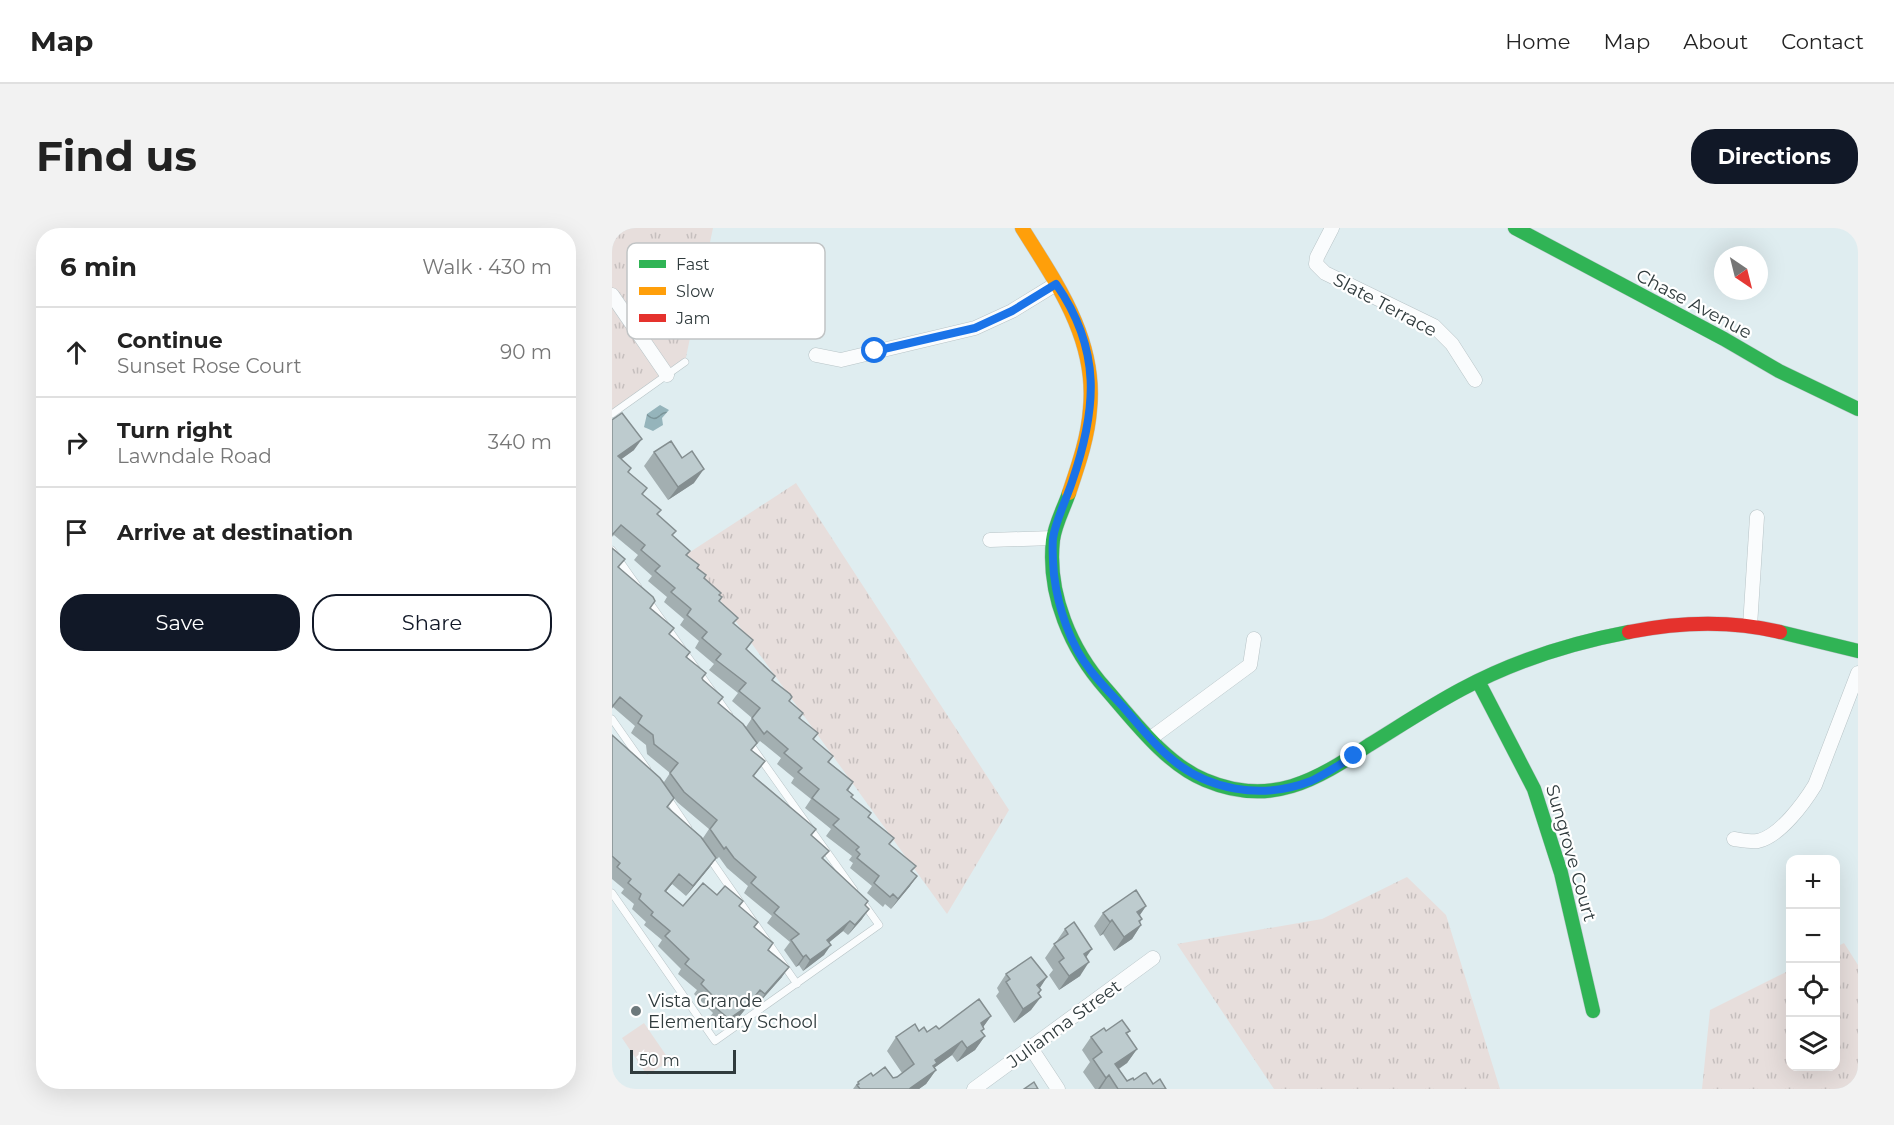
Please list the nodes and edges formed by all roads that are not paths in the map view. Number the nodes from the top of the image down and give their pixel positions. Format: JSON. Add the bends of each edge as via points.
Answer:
{"nodes":[{"id":1,"x":1022,"y":228,"type":"edge"},
{"id":2,"x":1332,"y":228,"type":"edge"},
{"id":3,"x":1515,"y":228,"type":"edge"},
{"id":4,"x":1056,"y":284,"type":"junction"},
{"id":5,"x":612,"y":295,"type":"edge"},
{"id":6,"x":627,"y":317,"type":"edge"},
{"id":7,"x":642,"y":339,"type":"edge"},
{"id":8,"x":816,"y":355,"type":"dead end"},
{"id":9,"x":685,"y":362,"type":"dead end"},
{"id":10,"x":667,"y":375,"type":"junction"},
{"id":11,"x":1475,"y":380,"type":"dead end"},
{"id":12,"x":1858,"y":409,"type":"edge"},
{"id":13,"x":612,"y":414,"type":"edge"},
{"id":14,"x":1757,"y":517,"type":"dead end"},
{"id":15,"x":1053,"y":538,"type":"junction"},
{"id":16,"x":990,"y":540,"type":"dead end"},
{"id":17,"x":612,"y":550,"type":"edge"},
{"id":18,"x":1750,"y":626,"type":"junction"},
{"id":19,"x":1254,"y":639,"type":"dead end"},
{"id":20,"x":1858,"y":651,"type":"edge"},
{"id":21,"x":1858,"y":673,"type":"edge"},
{"id":22,"x":1478,"y":681,"type":"junction"},
{"id":23,"x":612,"y":719,"type":"edge"},
{"id":24,"x":735,"y":723,"type":"edge"},
{"id":25,"x":742,"y":733,"type":"edge"},
{"id":26,"x":1151,"y":738,"type":"junction"},
{"id":27,"x":653,"y":778,"type":"edge"},
{"id":28,"x":660,"y":788,"type":"edge"},
{"id":29,"x":694,"y":837,"type":"edge"},
{"id":30,"x":1734,"y":839,"type":"dead end"},
{"id":31,"x":701,"y":847,"type":"edge"},
{"id":32,"x":612,"y":893,"type":"edge"},
{"id":33,"x":1153,"y":958,"type":"dead end"},
{"id":34,"x":797,"y":984,"type":"junction"},
{"id":35,"x":1593,"y":1011,"type":"dead end"},
{"id":36,"x":1031,"y":1048,"type":"junction"},
{"id":37,"x":974,"y":1089,"type":"edge"},
{"id":38,"x":1058,"y":1089,"type":"edge"}],
"edges":[{"from":1,"to":4,"type":"street"},
{"from":2,"to":11,"type":"street","name":"Slate Terrace","via":[[1316,264],[1325,273],[1434,326],[1452,344]]},
{"from":3,"to":12,"type":"street","name":"Chase Avenue","via":[[1779,372]]},
{"from":4,"to":8,"type":"street","via":[[975,328],[841,360]]},
{"from":4,"to":15,"type":"street","via":[[1082,334],[1091,394],[1082,453]]},
{"from":5,"to":6,"type":"street"},
{"from":7,"to":10,"type":"street"},
{"from":9,"to":10,"type":"lane"},
{"from":10,"to":13,"type":"lane"},
{"from":14,"to":18,"type":"street"},
{"from":15,"to":16,"type":"street"},
{"from":15,"to":26,"type":"street","via":[[1058,594],[1078,651],[1089,670]]},
{"from":17,"to":24,"type":"lane"},
{"from":18,"to":20,"type":"street"},
{"from":18,"to":22,"type":"street","via":[[1674,626],[1604,637],[1528,659]]},
{"from":19,"to":26,"type":"street","via":[[1250,665]]},
{"from":21,"to":30,"type":"street","via":[[1807,799],[1786,822],[1758,841]]},
{"from":22,"to":26,"type":"street","via":[[1328,772],[1281,789],[1248,791],[1204,780],[1177,764]]},
{"from":22,"to":35,"type":"street","name":"Sungrove Court","via":[[1534,789],[1561,873]]},
{"from":23,"to":27,"type":"lane"},
{"from":25,"to":34,"type":"lane","via":[[879,925]]},
{"from":28,"to":29,"type":"lane"},
{"from":31,"to":34,"type":"lane"},
{"from":32,"to":34,"type":"lane","via":[[715,1041]]},
{"from":33,"to":36,"type":"street","name":"Julianna Street"},
{"from":36,"to":37,"type":"street","name":"Julianna Street"},
{"from":36,"to":38,"type":"street"}]}
